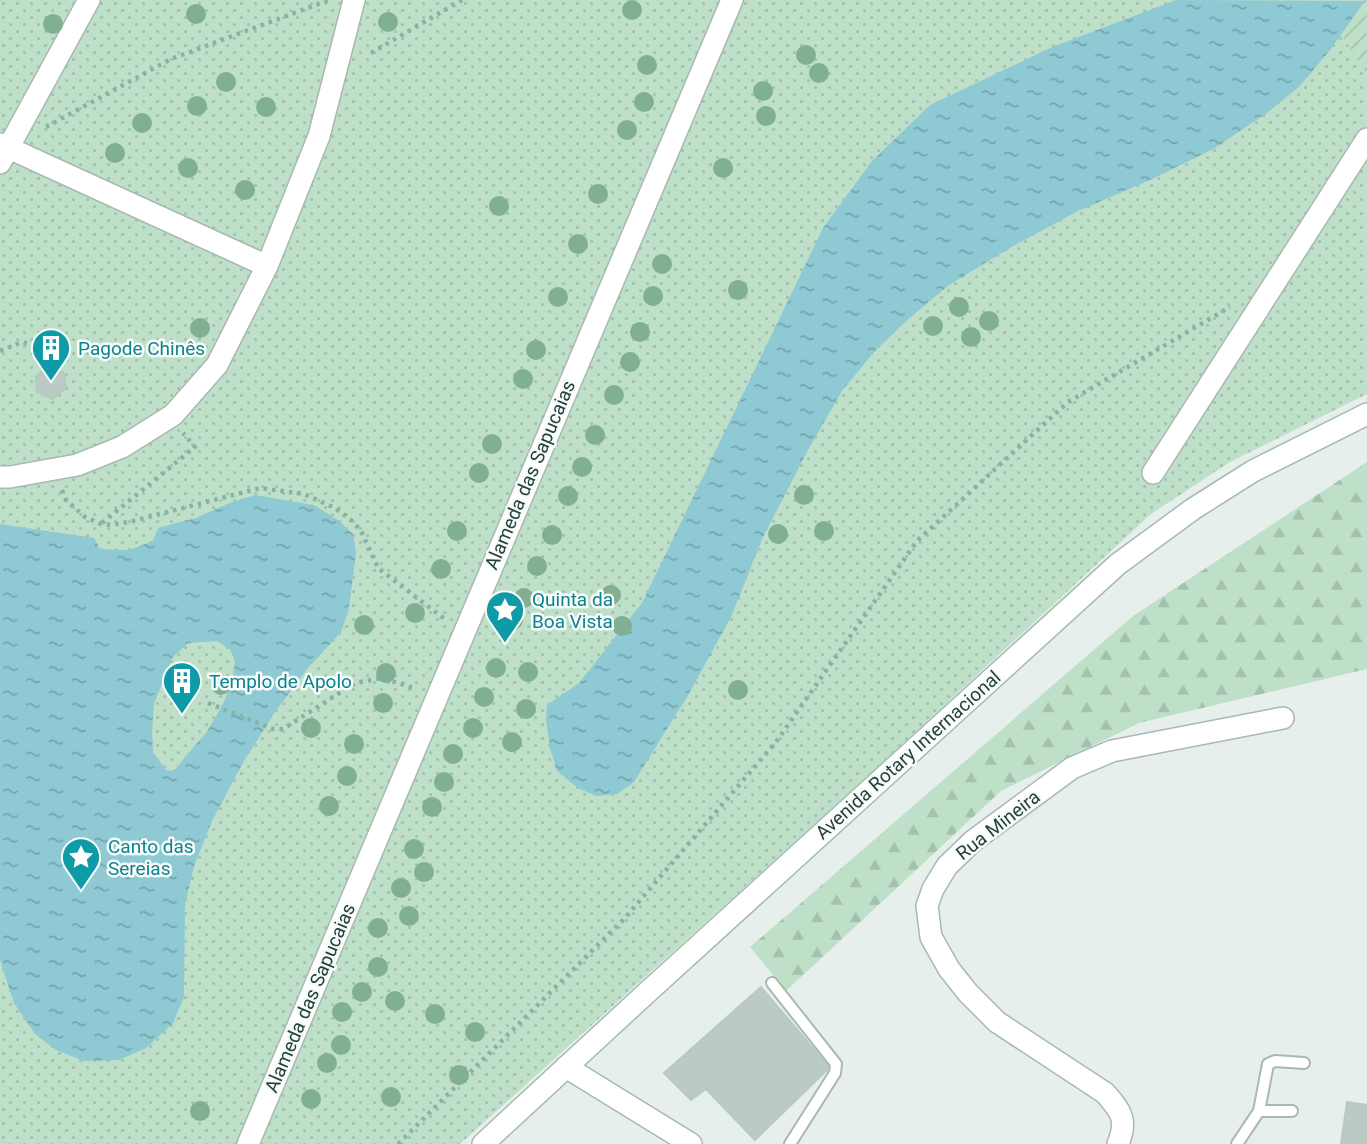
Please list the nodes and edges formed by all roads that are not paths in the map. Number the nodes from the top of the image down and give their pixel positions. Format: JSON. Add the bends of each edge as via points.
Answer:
{"nodes":[{"id":1,"x":89,"y":0,"type":"edge"},
{"id":2,"x":354,"y":0,"type":"edge"},
{"id":3,"x":732,"y":0,"type":"edge"},
{"id":4,"x":1367,"y":139,"type":"edge"},
{"id":5,"x":2,"y":151,"type":"edge"},
{"id":6,"x":267,"y":266,"type":"junction"},
{"id":7,"x":1367,"y":414,"type":"edge"},
{"id":8,"x":1153,"y":473,"type":"dead end"},
{"id":9,"x":0,"y":477,"type":"edge"},
{"id":10,"x":1283,"y":718,"type":"dead end"},
{"id":11,"x":772,"y":983,"type":"dead end"},
{"id":12,"x":1304,"y":1063,"type":"dead end"},
{"id":13,"x":566,"y":1067,"type":"junction"},
{"id":14,"x":1259,"y":1111,"type":"junction"},
{"id":15,"x":1292,"y":1111,"type":"dead end"},
{"id":16,"x":248,"y":1144,"type":"edge"},
{"id":17,"x":483,"y":1144,"type":"edge"},
{"id":18,"x":691,"y":1144,"type":"edge"},
{"id":19,"x":790,"y":1144,"type":"edge"},
{"id":20,"x":1118,"y":1144,"type":"edge"},
{"id":21,"x":1237,"y":1144,"type":"edge"}],
"edges":[{"from":1,"to":5,"type":"street"},
{"from":2,"to":6,"type":"street","via":[[319,136]]},
{"from":3,"to":16,"type":"street","name":"Alameda das Sapucaias"},
{"from":4,"to":8,"type":"street"},
{"from":5,"to":6,"type":"street"},
{"from":6,"to":9,"type":"street","via":[[217,365],[170,417],[122,447],[77,465]]},
{"from":7,"to":13,"type":"street","name":"Avenida Rotary Internacional","via":[[1252,471],[1118,564]]},
{"from":10,"to":20,"type":"street","name":"Rua Mineira","via":[[1112,751],[1072,768],[973,841],[947,866],[933,888],[927,906],[931,937],[949,969],[997,1022],[1112,1100],[1123,1119]]},
{"from":11,"to":19,"type":"lane","via":[[836,1064],[835,1073]]},
{"from":12,"to":14,"type":"lane","via":[[1268,1064]]},
{"from":13,"to":17,"type":"street","name":"Avenida Rotary Internacional"},
{"from":13,"to":18,"type":"street"},
{"from":14,"to":15,"type":"lane"},
{"from":14,"to":21,"type":"lane"}]}
